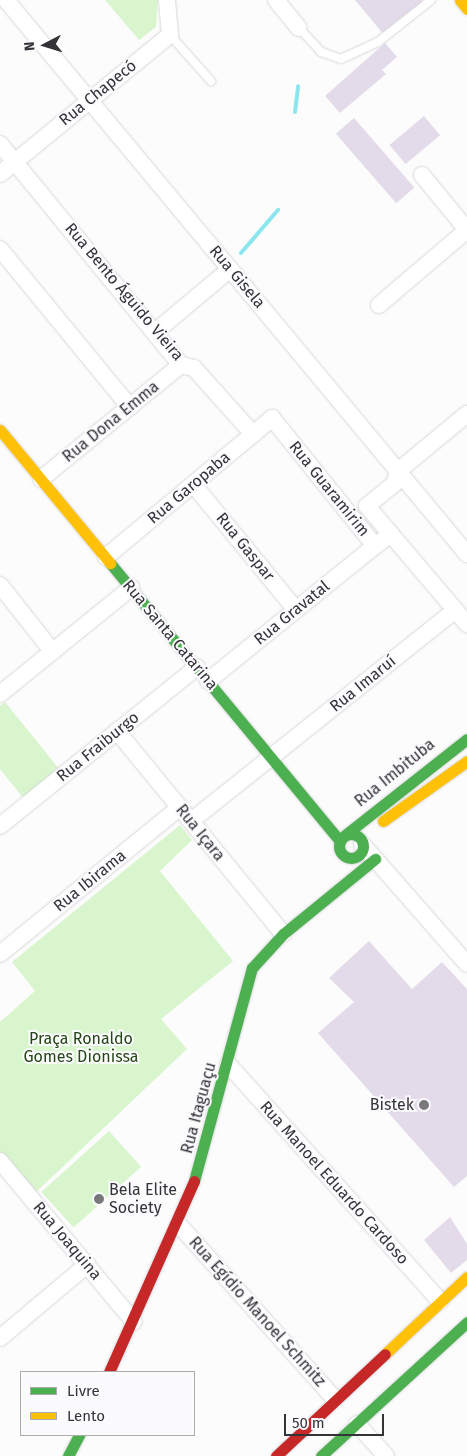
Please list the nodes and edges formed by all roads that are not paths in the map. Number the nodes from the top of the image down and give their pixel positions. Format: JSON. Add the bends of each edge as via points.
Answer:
{"nodes":[{"id":1,"x":6,"y":0,"type":"edge"},
{"id":2,"x":167,"y":0,"type":"edge"},
{"id":3,"x":276,"y":0,"type":"edge"},
{"id":4,"x":431,"y":0,"type":"edge"},
{"id":5,"x":460,"y":0,"type":"edge"},
{"id":6,"x":467,"y":10,"type":"edge"},
{"id":7,"x":299,"y":28,"type":"joint"},
{"id":8,"x":170,"y":35,"type":"junction"},
{"id":9,"x":211,"y":81,"type":"dead end"},
{"id":10,"x":90,"y":100,"type":"junction"},
{"id":11,"x":0,"y":144,"type":"edge"},
{"id":12,"x":15,"y":162,"type":"junction"},
{"id":13,"x":0,"y":174,"type":"edge"},
{"id":14,"x":422,"y":175,"type":"dead end"},
{"id":15,"x":467,"y":230,"type":"edge"},
{"id":16,"x":0,"y":249,"type":"edge"},
{"id":17,"x":230,"y":269,"type":"junction"},
{"id":18,"x":379,"y":305,"type":"dead end"},
{"id":19,"x":155,"y":332,"type":"junction"},
{"id":20,"x":181,"y":364,"type":"junction"},
{"id":21,"x":130,"y":407,"type":"junction"},
{"id":22,"x":467,"y":414,"type":"edge"},
{"id":23,"x":272,"y":418,"type":"joint"},
{"id":24,"x":1,"y":432,"type":"edge"},
{"id":25,"x":253,"y":434,"type":"junction"},
{"id":26,"x":398,"y":471,"type":"junction"},
{"id":27,"x":41,"y":479,"type":"junction"},
{"id":28,"x":193,"y":484,"type":"junction"},
{"id":29,"x":390,"y":534,"type":"junction"},
{"id":30,"x":375,"y":546,"type":"junction"},
{"id":31,"x":467,"y":554,"type":"edge"},
{"id":32,"x":106,"y":557,"type":"junction"},
{"id":33,"x":0,"y":586,"type":"edge"},
{"id":34,"x":131,"y":588,"type":"junction"},
{"id":35,"x":296,"y":610,"type":"junction"},
{"id":36,"x":455,"y":610,"type":"junction"},
{"id":37,"x":467,"y":624,"type":"edge"},
{"id":38,"x":53,"y":652,"type":"junction"},
{"id":39,"x":196,"y":667,"type":"junction"},
{"id":40,"x":208,"y":681,"type":"junction"},
{"id":41,"x":0,"y":694,"type":"edge"},
{"id":42,"x":117,"y":731,"type":"junction"},
{"id":43,"x":460,"y":743,"type":"edge"},
{"id":44,"x":271,"y":757,"type":"junction"},
{"id":45,"x":467,"y":762,"type":"edge"},
{"id":46,"x":180,"y":808,"type":"junction"},
{"id":47,"x":191,"y":821,"type":"junction"},
{"id":48,"x":0,"y":826,"type":"edge"},
{"id":49,"x":343,"y":838,"type":"junction"},
{"id":50,"x":361,"y":841,"type":"junction"},
{"id":51,"x":348,"y":857,"type":"junction"},
{"id":52,"x":375,"y":859,"type":"junction"},
{"id":53,"x":349,"y":880,"type":"junction"},
{"id":54,"x":283,"y":934,"type":"junction"},
{"id":55,"x":0,"y":954,"type":"edge"},
{"id":56,"x":467,"y":964,"type":"edge"},
{"id":57,"x":228,"y":1064,"type":"junction"},
{"id":58,"x":2,"y":1166,"type":"edge"},
{"id":59,"x":180,"y":1226,"type":"junction"},
{"id":60,"x":87,"y":1266,"type":"junction"},
{"id":61,"x":467,"y":1276,"type":"edge"},
{"id":62,"x":440,"y":1301,"type":"junction"},
{"id":63,"x":134,"y":1322,"type":"junction"},
{"id":64,"x":466,"y":1327,"type":"edge"},
{"id":65,"x":0,"y":1338,"type":"edge"},
{"id":66,"x":365,"y":1370,"type":"junction"},
{"id":67,"x":110,"y":1371,"type":"edge"},
{"id":68,"x":334,"y":1398,"type":"junction"},
{"id":69,"x":358,"y":1424,"type":"junction"},
{"id":70,"x":78,"y":1436,"type":"edge"},
{"id":71,"x":333,"y":1446,"type":"junction"},
{"id":72,"x":68,"y":1456,"type":"edge"},
{"id":73,"x":276,"y":1456,"type":"edge"},
{"id":74,"x":321,"y":1456,"type":"edge"},
{"id":75,"x":386,"y":1456,"type":"edge"}],
"edges":[{"from":1,"to":10,"type":"street","name":"Rua Gisela"},
{"from":2,"to":8,"type":"street"},
{"from":3,"to":7,"type":"street"},
{"from":4,"to":7,"type":"lane","via":[[378,42],[340,59],[320,52]]},
{"from":5,"to":6,"type":"main road"},
{"from":8,"to":9,"type":"lane"},
{"from":8,"to":10,"type":"street","name":"Rua Chapecó"},
{"from":10,"to":12,"type":"street","name":"Rua Chapecó"},
{"from":10,"to":17,"type":"street","name":"Rua Gisela"},
{"from":11,"to":12,"type":"street","name":"Rua Bento Águido Vieira"},
{"from":12,"to":13,"type":"street","name":"Rua Chapecó"},
{"from":12,"to":19,"type":"street","name":"Rua Bento Águido Vieira"},
{"from":14,"to":15,"type":"street"},
{"from":15,"to":18,"type":"street"},
{"from":16,"to":21,"type":"street"},
{"from":17,"to":19,"type":"street"},
{"from":17,"to":26,"type":"street","name":"Rua Gisela"},
{"from":19,"to":20,"type":"street","name":"Rua Bento Águido Vieira"},
{"from":20,"to":21,"type":"street","name":"Rua Dona Emma"},
{"from":20,"to":25,"type":"street","name":"Rua Bento Águido Vieira","via":[[194,368]]},
{"from":21,"to":27,"type":"street","name":"Rua Dona Emma"},
{"from":22,"to":26,"type":"street"},
{"from":23,"to":25,"type":"street","name":"Rua Garopaba"},
{"from":23,"to":30,"type":"street","name":"Rua Guaramirim"},
{"from":24,"to":27,"type":"main road","name":"Rua Santa Catarina"},
{"from":25,"to":28,"type":"street","name":"Rua Garopaba"},
{"from":26,"to":29,"type":"street","via":[[394,484],[367,506]]},
{"from":26,"to":31,"type":"street","name":"Rua Gisela"},
{"from":27,"to":32,"type":"main road","name":"Rua Santa Catarina"},
{"from":28,"to":32,"type":"street","name":"Rua Garopaba"},
{"from":28,"to":35,"type":"street","name":"Rua Gaspar"},
{"from":29,"to":30,"type":"street","name":"Rua Guaramirim"},
{"from":29,"to":36,"type":"street","name":"Rua Guaramirim"},
{"from":30,"to":35,"type":"street","name":"Rua Gravatal"},
{"from":32,"to":34,"type":"main road","name":"Rua Santa Catarina"},
{"from":33,"to":38,"type":"street"},
{"from":34,"to":38,"type":"street"},
{"from":34,"to":39,"type":"main road","name":"Rua Santa Catarina"},
{"from":35,"to":40,"type":"street","name":"Rua Gravatal"},
{"from":36,"to":37,"type":"street","name":"Rua Guaramirim"},
{"from":36,"to":44,"type":"street","name":"Rua Imaruí"},
{"from":38,"to":41,"type":"street"},
{"from":39,"to":40,"type":"main road","name":"Rua Santa Catarina"},
{"from":39,"to":42,"type":"street","name":"Rua Fraiburgo"},
{"from":40,"to":44,"type":"main road","name":"Rua Santa Catarina"},
{"from":42,"to":46,"type":"street","name":"Rua Içara"},
{"from":42,"to":48,"type":"street","name":"Rua Fraiburgo"},
{"from":43,"to":45,"type":"street"},
{"from":43,"to":49,"type":"main road","name":"Rua Imbituba"},
{"from":44,"to":47,"type":"street","name":"Rua Imaruí"},
{"from":44,"to":49,"type":"main road","name":"Rua Santa Catarina"},
{"from":45,"to":50,"type":"main road"},
{"from":46,"to":47,"type":"street","name":"Rua Içara"},
{"from":46,"to":55,"type":"street","name":"Rua Ibirama"},
{"from":47,"to":54,"type":"street","name":"Rua Içara"},
{"from":49,"to":50,"type":"main road"},
{"from":49,"to":51,"type":"main road","name":"Rua Santa Catarina","via":[[340,850]]},
{"from":50,"to":51,"type":"main road","via":[[358,854]]},
{"from":50,"to":52,"type":"street"},
{"from":51,"to":53,"type":"main road"},
{"from":52,"to":53,"type":"main road","name":"Rua Itaguaçu"},
{"from":52,"to":56,"type":"street"},
{"from":53,"to":54,"type":"main road","name":"Rua Itaguaçu"},
{"from":54,"to":57,"type":"main road","name":"Rua Itaguaçu","via":[[258,960],[244,984]]},
{"from":57,"to":59,"type":"main road","name":"Rua Itaguaçu"},
{"from":57,"to":62,"type":"street","name":"Rua Manoel Eduardo Cardoso"},
{"from":58,"to":60,"type":"street","name":"Rua Joaquina"},
{"from":59,"to":63,"type":"main road","name":"Rua Itaguaçu"},
{"from":59,"to":68,"type":"street","name":"Rua Egídio Manoel Schmitz"},
{"from":60,"to":63,"type":"street","name":"Rua Joaquina"},
{"from":60,"to":65,"type":"street"},
{"from":61,"to":62,"type":"main road"},
{"from":62,"to":66,"type":"main road"},
{"from":63,"to":67,"type":"main road","name":"Rua Itaguaçu"},
{"from":64,"to":69,"type":"main road"},
{"from":66,"to":68,"type":"main road"},
{"from":66,"to":71,"type":"main road","via":[[381,1380],[380,1394],[349,1422]]},
{"from":68,"to":73,"type":"main road"},
{"from":69,"to":71,"type":"main road"},
{"from":69,"to":75,"type":"street"},
{"from":70,"to":72,"type":"main road"},
{"from":71,"to":74,"type":"main road"}]}
